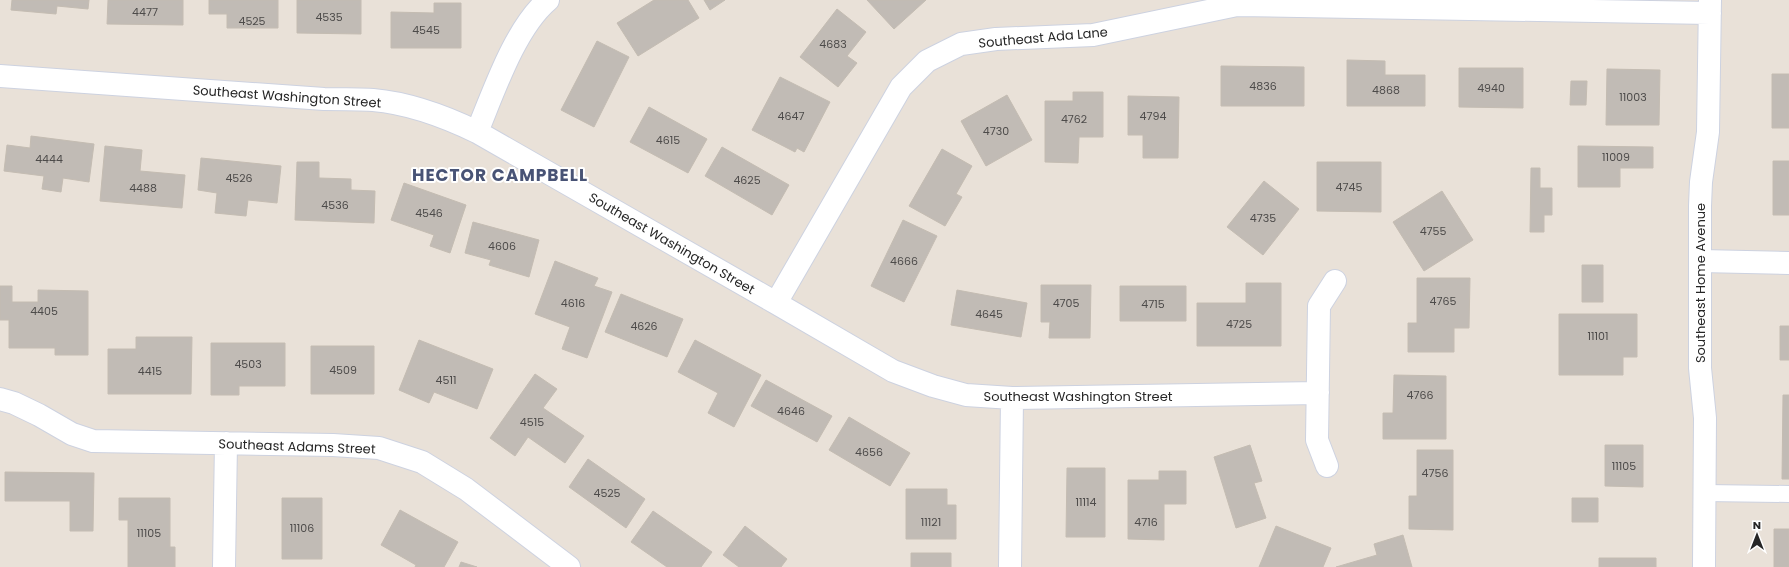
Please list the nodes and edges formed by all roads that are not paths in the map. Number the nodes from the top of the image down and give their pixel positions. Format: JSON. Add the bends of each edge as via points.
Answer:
{"nodes":[{"id":1,"x":548,"y":0,"type":"edge"},
{"id":2,"x":1710,"y":6,"type":"edge"},
{"id":3,"x":0,"y":76,"type":"edge"},
{"id":4,"x":476,"y":132,"type":"junction"},
{"id":5,"x":1700,"y":261,"type":"junction"},
{"id":6,"x":1789,"y":263,"type":"edge"},
{"id":7,"x":1335,"y":281,"type":"dead end"},
{"id":8,"x":776,"y":302,"type":"junction"},
{"id":9,"x":1318,"y":393,"type":"junction"},
{"id":10,"x":0,"y":398,"type":"edge"},
{"id":11,"x":1012,"y":398,"type":"junction"},
{"id":12,"x":226,"y":443,"type":"junction"},
{"id":13,"x":1327,"y":466,"type":"dead end"},
{"id":14,"x":1704,"y":493,"type":"junction"},
{"id":15,"x":1789,"y":494,"type":"edge"},
{"id":16,"x":224,"y":567,"type":"edge"},
{"id":17,"x":569,"y":567,"type":"edge"},
{"id":18,"x":1010,"y":567,"type":"edge"},
{"id":19,"x":1704,"y":567,"type":"edge"}],
"edges":[{"from":1,"to":4,"type":"street","via":[[518,40]]},
{"from":2,"to":5,"type":"street","name":"Southeast Home Avenue","via":[[1709,120],[1702,182]]},
{"from":2,"to":8,"type":"street","name":"Southeast Ada Lane","via":[[1237,5],[1093,36],[996,39],[961,44],[927,61],[900,87]]},
{"from":3,"to":4,"type":"street","name":"Southeast Washington Street","via":[[324,99],[375,100],[425,110]]},
{"from":4,"to":8,"type":"street","name":"Southeast Washington Street"},
{"from":5,"to":6,"type":"street"},
{"from":5,"to":14,"type":"street","name":"Southeast Home Avenue","via":[[1700,368],[1705,418]]},
{"from":7,"to":9,"type":"street","via":[[1319,306]]},
{"from":8,"to":11,"type":"street","name":"Southeast Washington Street","via":[[893,371],[933,386],[966,394]]},
{"from":9,"to":11,"type":"street","name":"Southeast Washington Street"},
{"from":9,"to":13,"type":"street","via":[[1317,440]]},
{"from":10,"to":12,"type":"street","name":"Southeast Adams Street","via":[[39,415],[72,434],[93,441]]},
{"from":11,"to":18,"type":"street"},
{"from":12,"to":16,"type":"street"},
{"from":12,"to":17,"type":"street","name":"Southeast Adams Street","via":[[379,448],[422,462],[466,489]]},
{"from":14,"to":15,"type":"lane"},
{"from":14,"to":19,"type":"street","name":"Southeast Home Avenue"}]}
